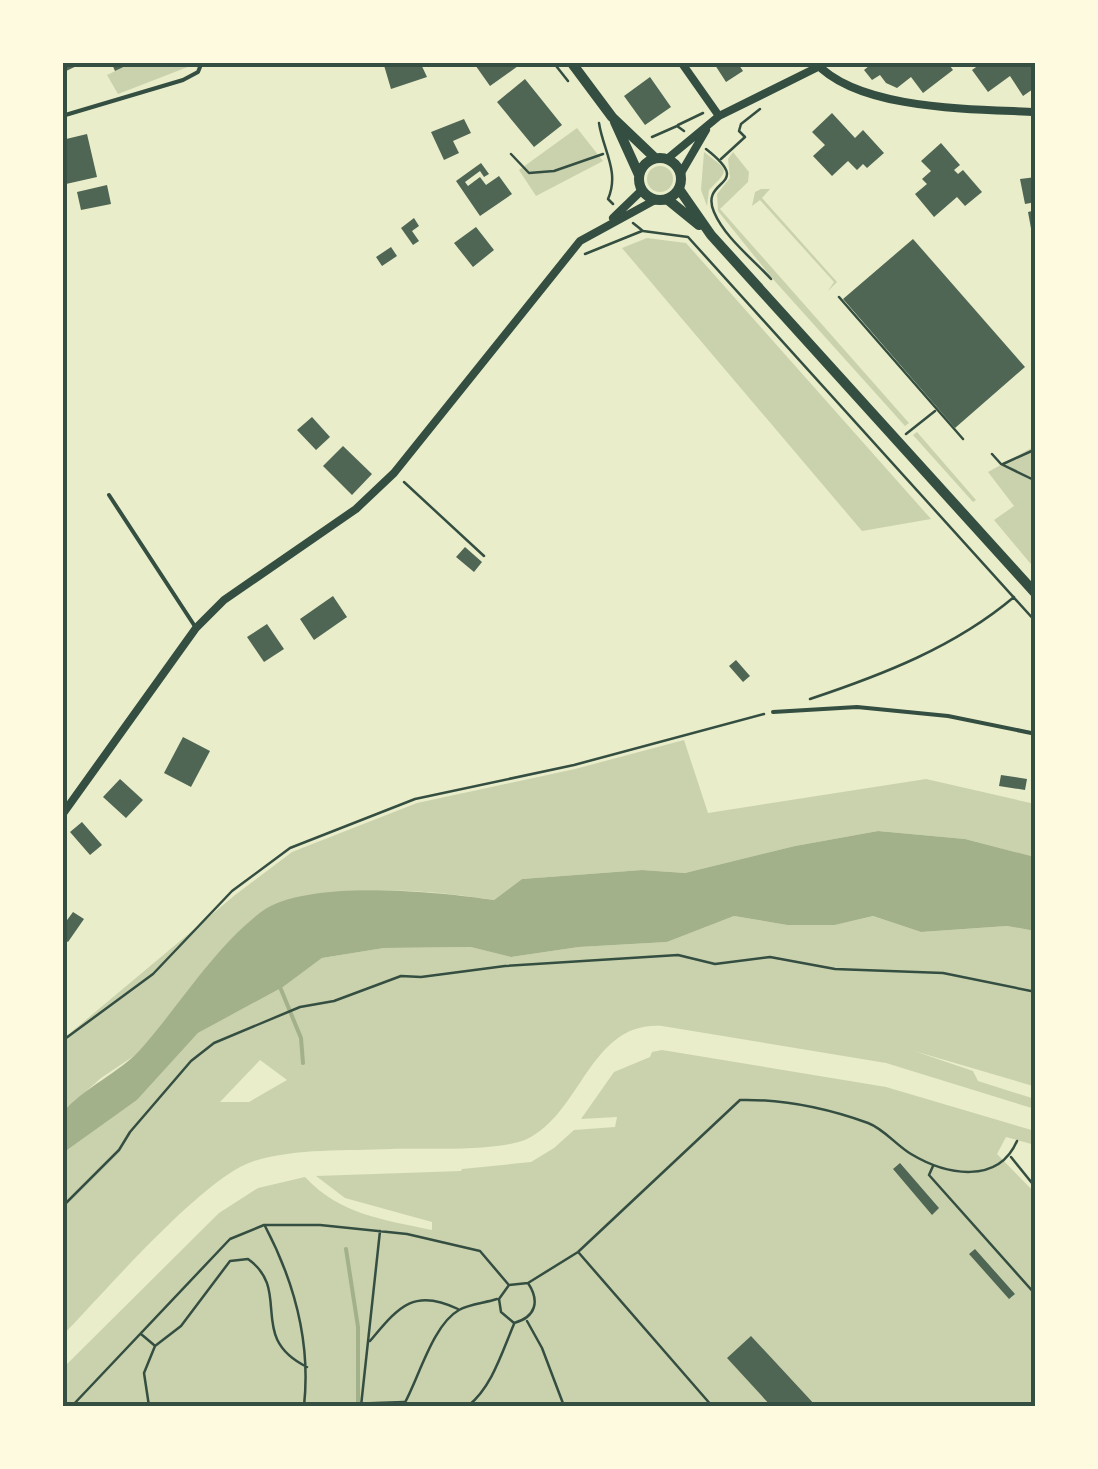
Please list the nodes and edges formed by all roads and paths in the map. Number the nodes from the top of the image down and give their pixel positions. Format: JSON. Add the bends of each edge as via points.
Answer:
{"nodes":[{"id":1,"x":202,"y":62,"type":"edge"},
{"id":2,"x":553,"y":62,"type":"edge"},
{"id":3,"x":571,"y":62,"type":"edge"},
{"id":4,"x":682,"y":62,"type":"edge"},
{"id":5,"x":820,"y":64,"type":"edge"},
{"id":6,"x":576,"y":90,"type":"dead end"},
{"id":7,"x":714,"y":108,"type":"junction"},
{"id":8,"x":760,"y":109,"type":"dead end"},
{"id":9,"x":1036,"y":112,"type":"edge"},
{"id":10,"x":62,"y":116,"type":"edge"},
{"id":11,"x":720,"y":116,"type":"junction"},
{"id":12,"x":612,"y":117,"type":"junction"},
{"id":13,"x":599,"y":118,"type":"dead end"},
{"id":14,"x":708,"y":125,"type":"junction"},
{"id":15,"x":677,"y":126,"type":"dead end"},
{"id":16,"x":698,"y":142,"type":"junction"},
{"id":17,"x":602,"y":145,"type":"junction"},
{"id":18,"x":617,"y":147,"type":"dead end"},
{"id":19,"x":510,"y":154,"type":"dead end"},
{"id":20,"x":606,"y":154,"type":"junction"},
{"id":21,"x":661,"y":159,"type":"junction"},
{"id":22,"x":720,"y":160,"type":"junction"},
{"id":23,"x":681,"y":174,"type":"junction"},
{"id":24,"x":639,"y":175,"type":"junction"},
{"id":25,"x":679,"y":189,"type":"junction"},
{"id":26,"x":642,"y":190,"type":"junction"},
{"id":27,"x":668,"y":199,"type":"junction"},
{"id":28,"x":655,"y":200,"type":"junction"},
{"id":29,"x":621,"y":213,"type":"junction"},
{"id":30,"x":644,"y":231,"type":"junction"},
{"id":31,"x":712,"y":235,"type":"junction"},
{"id":32,"x":572,"y":250,"type":"junction"},
{"id":33,"x":771,"y":279,"type":"dead end"},
{"id":34,"x":838,"y":296,"type":"dead end"},
{"id":35,"x":937,"y":409,"type":"junction"},
{"id":36,"x":963,"y":439,"type":"dead end"},
{"id":37,"x":899,"y":441,"type":"junction"},
{"id":38,"x":1036,"y":449,"type":"edge"},
{"id":39,"x":882,"y":454,"type":"junction"},
{"id":40,"x":992,"y":454,"type":"dead end"},
{"id":41,"x":1001,"y":464,"type":"junction"},
{"id":42,"x":394,"y":473,"type":"junction"},
{"id":43,"x":1036,"y":482,"type":"edge"},
{"id":44,"x":109,"y":495,"type":"dead end"},
{"id":45,"x":484,"y":556,"type":"dead end"},
{"id":46,"x":1036,"y":594,"type":"edge"},
{"id":47,"x":1014,"y":597,"type":"junction"},
{"id":48,"x":1036,"y":622,"type":"edge"},
{"id":49,"x":196,"y":628,"type":"junction"},
{"id":50,"x":808,"y":700,"type":"dead end"},
{"id":51,"x":773,"y":712,"type":"joint"},
{"id":52,"x":1036,"y":734,"type":"edge"},
{"id":53,"x":62,"y":815,"type":"edge"},
{"id":54,"x":1036,"y":992,"type":"edge"},
{"id":55,"x":62,"y":1042,"type":"edge"},
{"id":56,"x":1017,"y":1141,"type":"dead end"},
{"id":57,"x":1010,"y":1156,"type":"junction"},
{"id":58,"x":934,"y":1164,"type":"junction"},
{"id":59,"x":1036,"y":1188,"type":"edge"},
{"id":60,"x":62,"y":1208,"type":"edge"},
{"id":61,"x":264,"y":1225,"type":"junction"},
{"id":62,"x":380,"y":1229,"type":"junction"},
{"id":63,"x":578,"y":1252,"type":"junction"},
{"id":64,"x":528,"y":1283,"type":"junction"},
{"id":65,"x":508,"y":1285,"type":"junction"},
{"id":66,"x":1036,"y":1296,"type":"edge"},
{"id":67,"x":498,"y":1299,"type":"junction"},
{"id":68,"x":459,"y":1310,"type":"junction"},
{"id":69,"x":526,"y":1320,"type":"junction"},
{"id":70,"x":514,"y":1322,"type":"junction"},
{"id":71,"x":141,"y":1334,"type":"junction"},
{"id":72,"x":368,"y":1344,"type":"junction"},
{"id":73,"x":155,"y":1346,"type":"junction"},
{"id":74,"x":306,"y":1367,"type":"junction"},
{"id":75,"x":405,"y":1404,"type":"edge"},
{"id":76,"x":361,"y":1405,"type":"edge"},
{"id":77,"x":72,"y":1406,"type":"edge"},
{"id":78,"x":149,"y":1406,"type":"edge"},
{"id":79,"x":291,"y":1406,"type":"edge"},
{"id":80,"x":304,"y":1406,"type":"edge"},
{"id":81,"x":468,"y":1406,"type":"edge"},
{"id":82,"x":564,"y":1406,"type":"edge"},
{"id":83,"x":712,"y":1406,"type":"edge"}],
"edges":[{"from":1,"to":10,"type":"lane","via":[[183,80]]},
{"from":2,"to":6,"type":"path"},
{"from":3,"to":12,"type":"street"},
{"from":4,"to":7,"type":"street"},
{"from":5,"to":9,"type":"street","via":[[890,100]]},
{"from":5,"to":11,"type":"street"},
{"from":7,"to":11,"type":"street"},
{"from":7,"to":15,"type":"path"},
{"from":8,"to":22,"type":"path","via":[[741,124],[745,137]]},
{"from":11,"to":14,"type":"street"},
{"from":12,"to":21,"type":"street"},
{"from":12,"to":24,"type":"street"},
{"from":13,"to":17,"type":"path"},
{"from":14,"to":16,"type":"street"},
{"from":14,"to":21,"type":"street"},
{"from":16,"to":22,"type":"path"},
{"from":16,"to":23,"type":"street"},
{"from":17,"to":18,"type":"path"},
{"from":17,"to":20,"type":"path"},
{"from":19,"to":20,"type":"path","via":[[529,173]]},
{"from":20,"to":29,"type":"path","via":[[614,184],[608,199]]},
{"from":21,"to":23,"type":"street"},
{"from":21,"to":24,"type":"street","via":[[645,164]]},
{"from":22,"to":33,"type":"path","via":[[727,176],[710,201],[717,218]]},
{"from":23,"to":25,"type":"street"},
{"from":24,"to":26,"type":"street"},
{"from":25,"to":27,"type":"street"},
{"from":25,"to":31,"type":"street"},
{"from":26,"to":28,"type":"street"},
{"from":26,"to":29,"type":"street"},
{"from":27,"to":28,"type":"street"},
{"from":27,"to":31,"type":"street"},
{"from":28,"to":29,"type":"street"},
{"from":29,"to":30,"type":"path"},
{"from":29,"to":32,"type":"street"},
{"from":30,"to":32,"type":"path","via":[[580,256]]},
{"from":30,"to":39,"type":"path","via":[[688,237]]},
{"from":31,"to":37,"type":"street"},
{"from":32,"to":42,"type":"street"},
{"from":34,"to":35,"type":"path"},
{"from":35,"to":36,"type":"path"},
{"from":35,"to":37,"type":"path"},
{"from":37,"to":39,"type":"path"},
{"from":37,"to":46,"type":"street"},
{"from":38,"to":41,"type":"path"},
{"from":39,"to":47,"type":"path"},
{"from":40,"to":41,"type":"path"},
{"from":41,"to":43,"type":"path"},
{"from":42,"to":45,"type":"path"},
{"from":42,"to":49,"type":"street"},
{"from":44,"to":49,"type":"lane"},
{"from":47,"to":48,"type":"path"},
{"from":47,"to":50,"type":"path","via":[[980,626],[876,677]]},
{"from":49,"to":53,"type":"street"},
{"from":51,"to":52,"type":"lane","via":[[857,707]]},
{"from":51,"to":55,"type":"path","via":[[574,765],[414,798],[290,848],[232,891],[153,974]]},
{"from":54,"to":60,"type":"path","via":[[943,973],[835,969],[770,957],[715,964],[678,955],[558,961],[401,976],[300,1006],[214,1042],[190,1060],[119,1150]]},
{"from":56,"to":57,"type":"path"},
{"from":57,"to":58,"type":"path","via":[[997,1168],[967,1172]]},
{"from":57,"to":59,"type":"path"},
{"from":58,"to":63,"type":"path","via":[[873,1124],[772,1099],[740,1100]]},
{"from":58,"to":66,"type":"path","via":[[929,1175]]},
{"from":61,"to":62,"type":"path"},
{"from":61,"to":71,"type":"path","via":[[230,1240]]},
{"from":61,"to":74,"type":"path","via":[[301,1318]]},
{"from":62,"to":65,"type":"path","via":[[480,1252]]},
{"from":62,"to":72,"type":"path"},
{"from":63,"to":64,"type":"path"},
{"from":63,"to":83,"type":"path"},
{"from":64,"to":65,"type":"path"},
{"from":64,"to":69,"type":"path","via":[[536,1295]]},
{"from":65,"to":67,"type":"path"},
{"from":67,"to":68,"type":"path"},
{"from":67,"to":70,"type":"path"},
{"from":68,"to":72,"type":"path","via":[[426,1298],[412,1302]]},
{"from":68,"to":75,"type":"path","via":[[435,1339]]},
{"from":69,"to":70,"type":"path"},
{"from":69,"to":82,"type":"path"},
{"from":70,"to":81,"type":"path","via":[[491,1376]]},
{"from":71,"to":73,"type":"path"},
{"from":71,"to":77,"type":"path"},
{"from":72,"to":76,"type":"path"},
{"from":73,"to":74,"type":"path","via":[[180,1326],[230,1261],[248,1259],[267,1282],[276,1341]]},
{"from":73,"to":78,"type":"path","via":[[144,1372]]},
{"from":74,"to":80,"type":"path"},
{"from":75,"to":76,"type":"path"},
{"from":76,"to":80,"type":"path"},
{"from":79,"to":80,"type":"path"}]}
